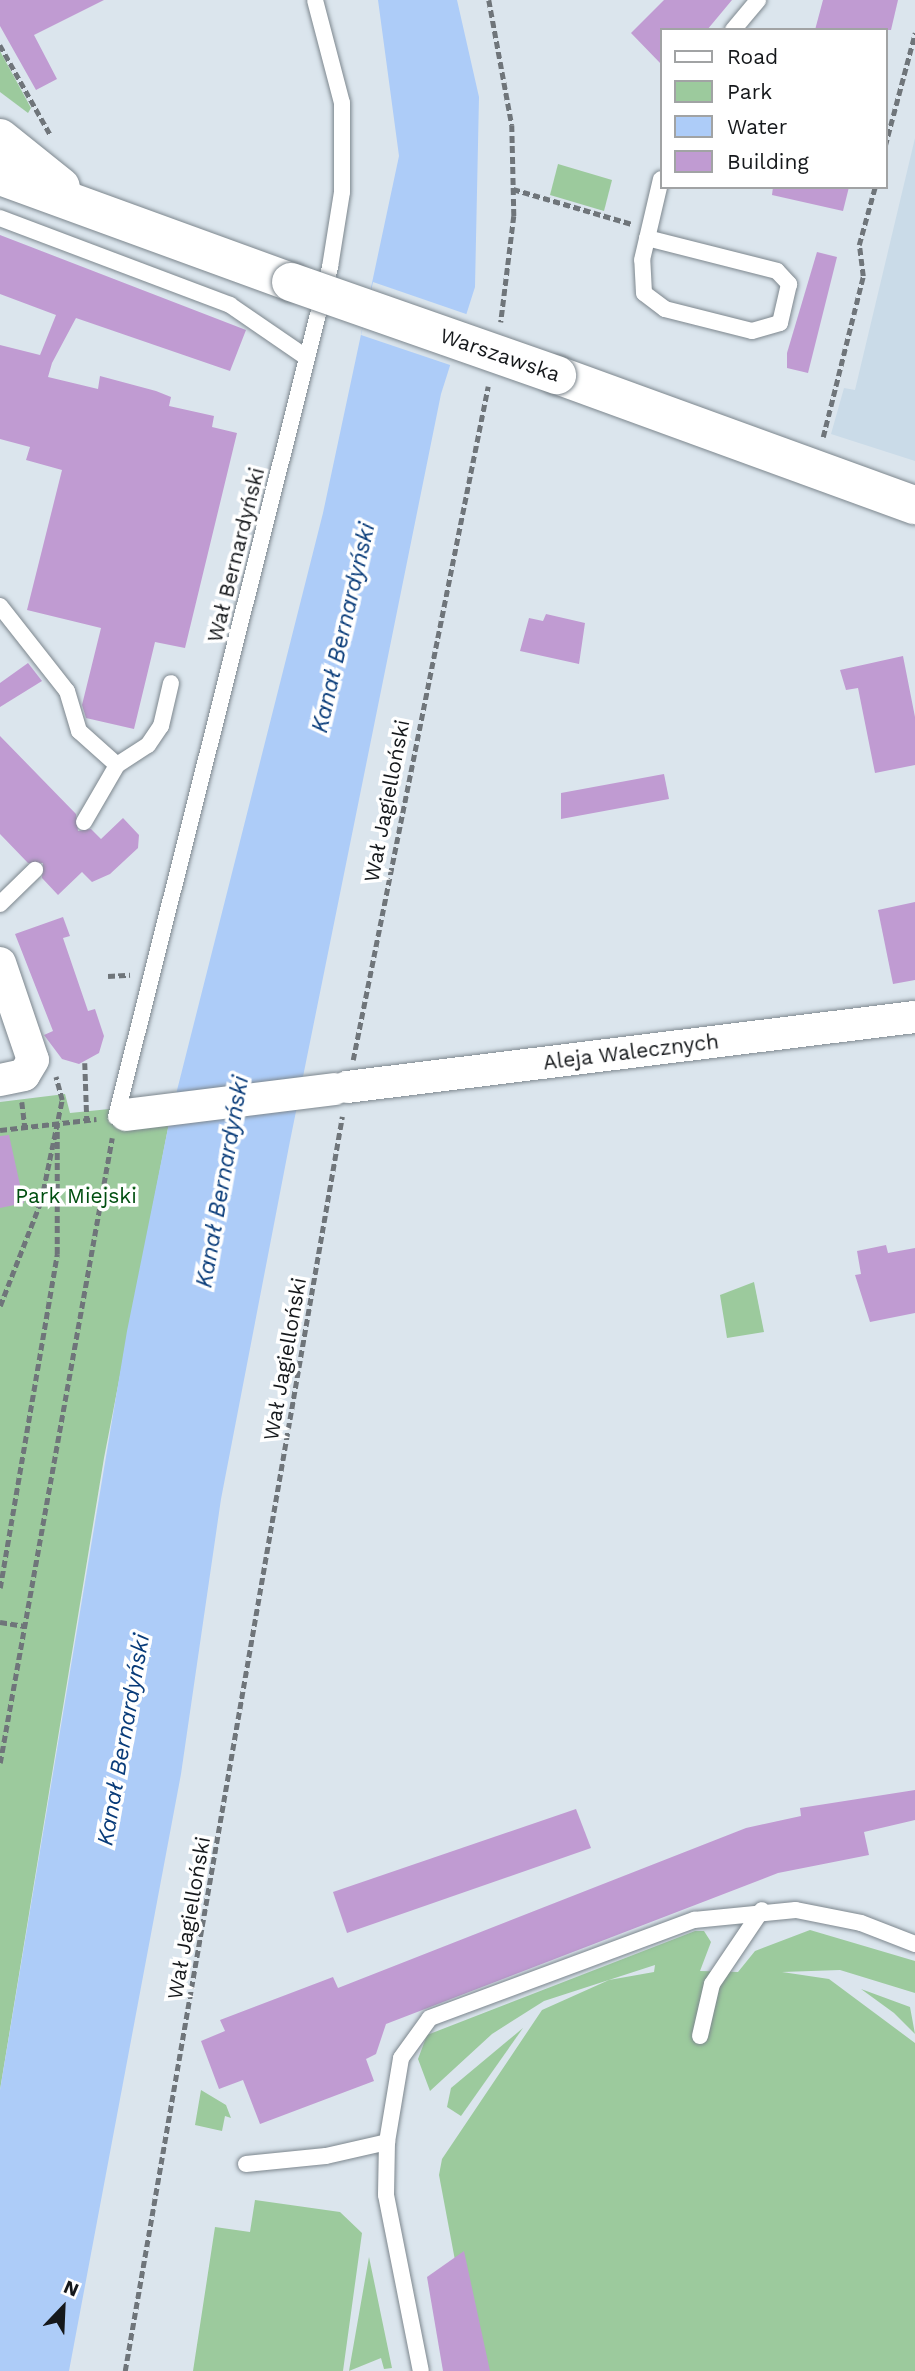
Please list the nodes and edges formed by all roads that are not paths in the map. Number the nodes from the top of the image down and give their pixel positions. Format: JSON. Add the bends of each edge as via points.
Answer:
{"nodes":[{"id":1,"x":315,"y":0,"type":"edge"},
{"id":2,"x":758,"y":0,"type":"edge"},
{"id":3,"x":735,"y":28,"type":"edge"},
{"id":4,"x":0,"y":138,"type":"edge"},
{"id":5,"x":0,"y":176,"type":"edge"},
{"id":6,"x":660,"y":183,"type":"edge"},
{"id":7,"x":85,"y":206,"type":"junction"},
{"id":8,"x":0,"y":218,"type":"edge"},
{"id":9,"x":648,"y":234,"type":"junction"},
{"id":10,"x":307,"y":358,"type":"junction"},
{"id":11,"x":911,"y":506,"type":"edge"},
{"id":12,"x":0,"y":606,"type":"edge"},
{"id":13,"x":171,"y":683,"type":"dead end"},
{"id":14,"x":117,"y":765,"type":"junction"},
{"id":15,"x":84,"y":822,"type":"dead end"},
{"id":16,"x":35,"y":870,"type":"dead end"},
{"id":17,"x":0,"y":904,"type":"edge"},
{"id":18,"x":0,"y":963,"type":"edge"},
{"id":19,"x":915,"y":1017,"type":"edge"},
{"id":20,"x":0,"y":1080,"type":"edge"},
{"id":21,"x":121,"y":1116,"type":"joint"},
{"id":22,"x":762,"y":1910,"type":"junction"},
{"id":23,"x":915,"y":1944,"type":"edge"},
{"id":24,"x":700,"y":2036,"type":"dead end"},
{"id":25,"x":387,"y":2142,"type":"junction"},
{"id":26,"x":246,"y":2164,"type":"dead end"},
{"id":27,"x":421,"y":2371,"type":"edge"}],
"edges":[{"from":1,"to":10,"type":"lane","name":"Wał Bernardyński","via":[[342,103],[342,192]]},
{"from":2,"to":3,"type":"lane"},
{"from":4,"to":7,"type":"street","name":"Warszawska"},
{"from":5,"to":7,"type":"street","name":"Warszawska"},
{"from":6,"to":9,"type":"lane"},
{"from":7,"to":11,"type":"street","name":"Warszawska","bridge":true},
{"from":8,"to":10,"type":"lane","via":[[230,305]]},
{"from":9,"to":9,"type":"lane","via":[[640,279],[653,304],[764,333],[779,323],[789,284],[777,271]]},
{"from":10,"to":21,"type":"lane","name":"Wał Bernardyński"},
{"from":12,"to":14,"type":"lane","via":[[66,691],[79,731]]},
{"from":13,"to":14,"type":"lane","via":[[161,726],[148,745]]},
{"from":14,"to":15,"type":"lane"},
{"from":16,"to":17,"type":"lane"},
{"from":18,"to":20,"type":"street","via":[[33,1060],[24,1075]]},
{"from":19,"to":21,"type":"street","name":"Aleja Walecznych"},
{"from":22,"to":23,"type":"lane","via":[[822,1914]]},
{"from":22,"to":24,"type":"lane","via":[[712,1984]]},
{"from":22,"to":25,"type":"lane","via":[[694,1920],[430,2018],[401,2058]]},
{"from":25,"to":26,"type":"lane","via":[[326,2156]]},
{"from":25,"to":27,"type":"lane","via":[[386,2195]]}]}
